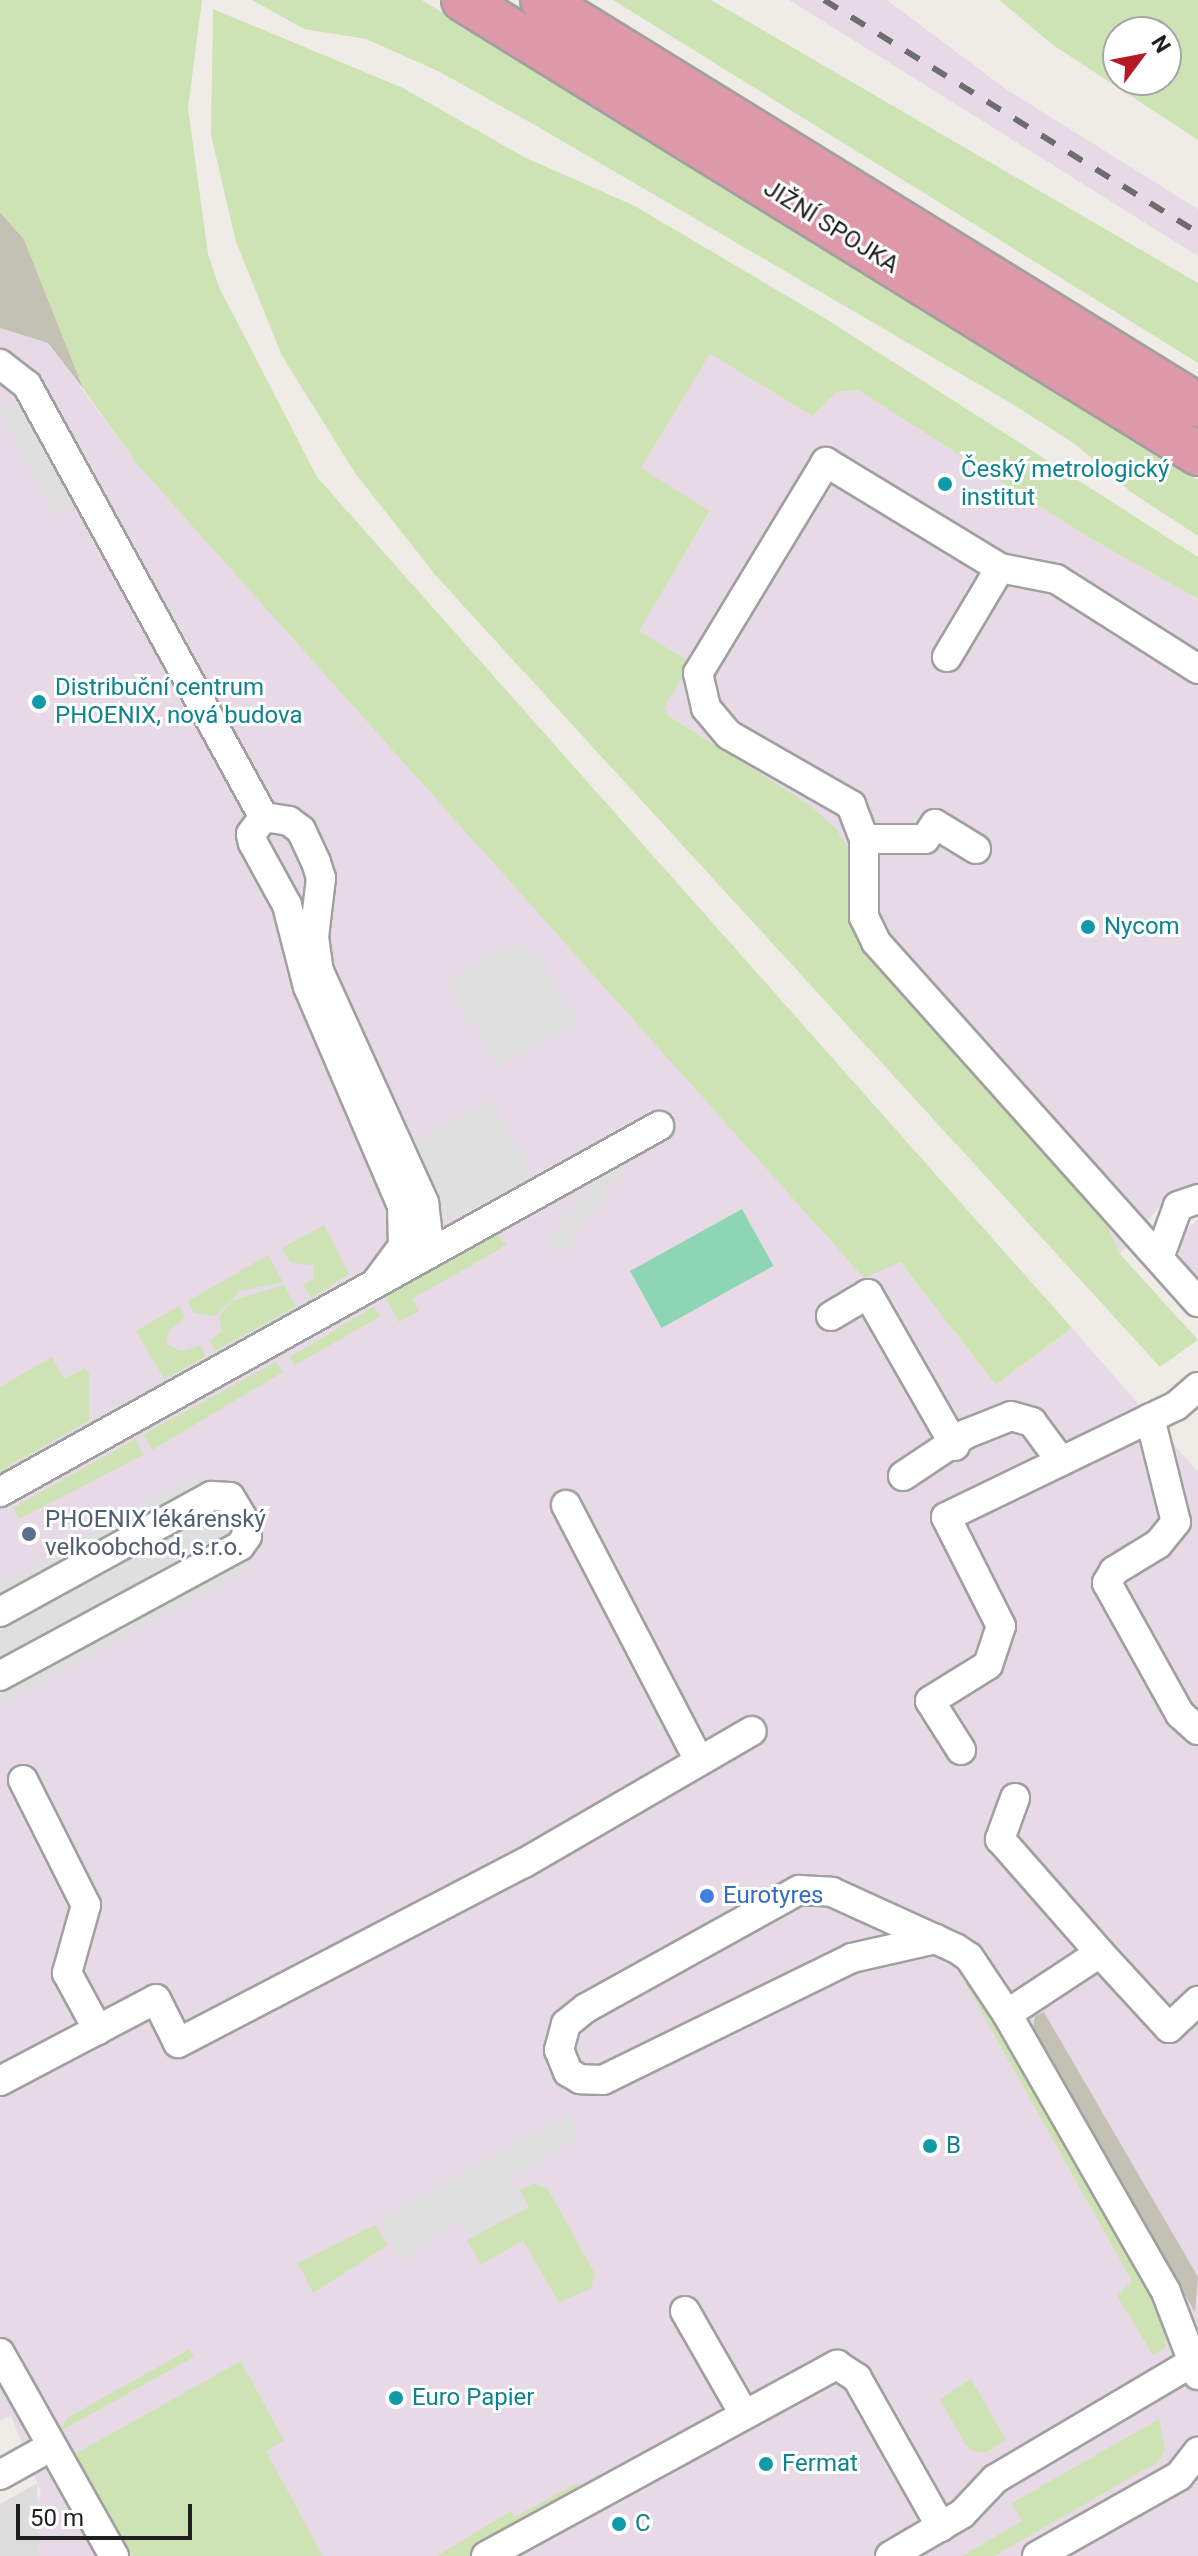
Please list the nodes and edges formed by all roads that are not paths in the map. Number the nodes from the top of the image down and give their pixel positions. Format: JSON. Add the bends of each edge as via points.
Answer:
{"nodes":[{"id":1,"x":463,"y":0,"type":"edge"},
{"id":2,"x":542,"y":0,"type":"edge"},
{"id":3,"x":0,"y":364,"type":"edge"},
{"id":4,"x":1198,"y":405,"type":"edge"},
{"id":5,"x":1198,"y":454,"type":"edge"},
{"id":6,"x":1000,"y":568,"type":"junction"},
{"id":7,"x":947,"y":657,"type":"dead end"},
{"id":8,"x":1198,"y":669,"type":"edge"},
{"id":9,"x":264,"y":817,"type":"junction"},
{"id":10,"x":864,"y":839,"type":"junction"},
{"id":11,"x":976,"y":849,"type":"dead end"},
{"id":12,"x":659,"y":1126,"type":"dead end"},
{"id":13,"x":1198,"y":1199,"type":"edge"},
{"id":14,"x":1159,"y":1258,"type":"junction"},
{"id":15,"x":417,"y":1259,"type":"junction"},
{"id":16,"x":377,"y":1281,"type":"junction"},
{"id":17,"x":1198,"y":1302,"type":"edge"},
{"id":18,"x":831,"y":1316,"type":"dead end"},
{"id":19,"x":1198,"y":1387,"type":"edge"},
{"id":20,"x":1150,"y":1418,"type":"junction"},
{"id":21,"x":955,"y":1446,"type":"junction"},
{"id":22,"x":1061,"y":1461,"type":"junction"},
{"id":23,"x":903,"y":1476,"type":"dead end"},
{"id":24,"x":0,"y":1492,"type":"edge"},
{"id":25,"x":566,"y":1505,"type":"dead end"},
{"id":26,"x":0,"y":1612,"type":"edge"},
{"id":27,"x":0,"y":1676,"type":"edge"},
{"id":28,"x":1198,"y":1730,"type":"edge"},
{"id":29,"x":752,"y":1731,"type":"dead end"},
{"id":30,"x":961,"y":1750,"type":"dead end"},
{"id":31,"x":699,"y":1761,"type":"junction"},
{"id":32,"x":23,"y":1780,"type":"dead end"},
{"id":33,"x":1015,"y":1798,"type":"dead end"},
{"id":34,"x":936,"y":1939,"type":"junction"},
{"id":35,"x":1100,"y":1953,"type":"junction"},
{"id":36,"x":1198,"y":2001,"type":"edge"},
{"id":37,"x":1007,"y":2014,"type":"junction"},
{"id":38,"x":98,"y":2030,"type":"junction"},
{"id":39,"x":0,"y":2081,"type":"edge"},
{"id":40,"x":685,"y":2311,"type":"dead end"},
{"id":41,"x":0,"y":2353,"type":"edge"},
{"id":42,"x":1195,"y":2369,"type":"edge"},
{"id":43,"x":744,"y":2414,"type":"junction"},
{"id":44,"x":50,"y":2447,"type":"junction"},
{"id":45,"x":1198,"y":2452,"type":"edge"},
{"id":46,"x":0,"y":2475,"type":"edge"},
{"id":47,"x":941,"y":2527,"type":"junction"},
{"id":48,"x":114,"y":2556,"type":"edge"},
{"id":49,"x":486,"y":2556,"type":"edge"},
{"id":50,"x":890,"y":2556,"type":"edge"},
{"id":51,"x":1037,"y":2556,"type":"edge"}],
"edges":[{"from":1,"to":5,"type":"highway","name":"JIŽNÍ SPOJKA"},
{"from":2,"to":4,"type":"highway","name":"JIŽNÍ SPOJKA"},
{"from":3,"to":9,"type":"street","via":[[27,385]]},
{"from":6,"to":7,"type":"street"},
{"from":6,"to":8,"type":"street","via":[[1056,579]]},
{"from":6,"to":10,"type":"street","via":[[826,462],[698,673],[706,708],[729,735],[851,805]]},
{"from":9,"to":15,"type":"street","via":[[289,821],[301,830],[316,862],[321,878],[314,937],[319,971],[424,1203],[428,1238]]},
{"from":9,"to":16,"type":"street","via":[[251,834],[253,843],[287,905],[308,987],[402,1206],[403,1246]]},
{"from":10,"to":11,"type":"street","via":[[925,839],[935,824]]},
{"from":10,"to":14,"type":"street","via":[[864,917],[876,942]]},
{"from":12,"to":15,"type":"street"},
{"from":13,"to":14,"type":"street","via":[[1178,1206]]},
{"from":14,"to":17,"type":"street"},
{"from":15,"to":16,"type":"street"},
{"from":16,"to":24,"type":"street"},
{"from":18,"to":21,"type":"street","via":[[868,1294]]},
{"from":19,"to":20,"type":"street"},
{"from":20,"to":22,"type":"street"},
{"from":20,"to":28,"type":"street","via":[[1176,1522],[1158,1544],[1114,1571],[1107,1583],[1164,1690],[1187,1724]]},
{"from":21,"to":22,"type":"street","via":[[966,1434],[1017,1416],[1032,1422]]},
{"from":21,"to":23,"type":"street"},
{"from":22,"to":30,"type":"street","via":[[946,1517],[1001,1626],[988,1665],[930,1701]]},
{"from":25,"to":31,"type":"street"},
{"from":26,"to":27,"type":"street","via":[[211,1496],[230,1497],[246,1524],[247,1536],[240,1546]]},
{"from":29,"to":31,"type":"street"},
{"from":31,"to":38,"type":"street","via":[[524,1863],[178,2043],[156,1999]]},
{"from":32,"to":38,"type":"street","via":[[86,1905],[67,1973]]},
{"from":33,"to":35,"type":"street","via":[[1000,1839]]},
{"from":34,"to":34,"type":"street","via":[[852,1958],[603,2080],[580,2079],[568,2072],[559,2050],[566,2024],[586,2008],[799,1890],[832,1892]]},
{"from":34,"to":37,"type":"street","via":[[969,1957]]},
{"from":35,"to":36,"type":"street","via":[[1169,2028]]},
{"from":35,"to":37,"type":"street"},
{"from":37,"to":42,"type":"street","via":[[1166,2292]]},
{"from":38,"to":39,"type":"street"},
{"from":40,"to":43,"type":"street"},
{"from":41,"to":44,"type":"street"},
{"from":42,"to":47,"type":"street","via":[[995,2479],[962,2514]]},
{"from":43,"to":47,"type":"street","via":[[824,2370],[844,2366],[857,2378]]},
{"from":43,"to":49,"type":"street"},
{"from":44,"to":46,"type":"street"},
{"from":44,"to":48,"type":"street"},
{"from":45,"to":51,"type":"street","via":[[1179,2476]]},
{"from":47,"to":50,"type":"street"}]}
